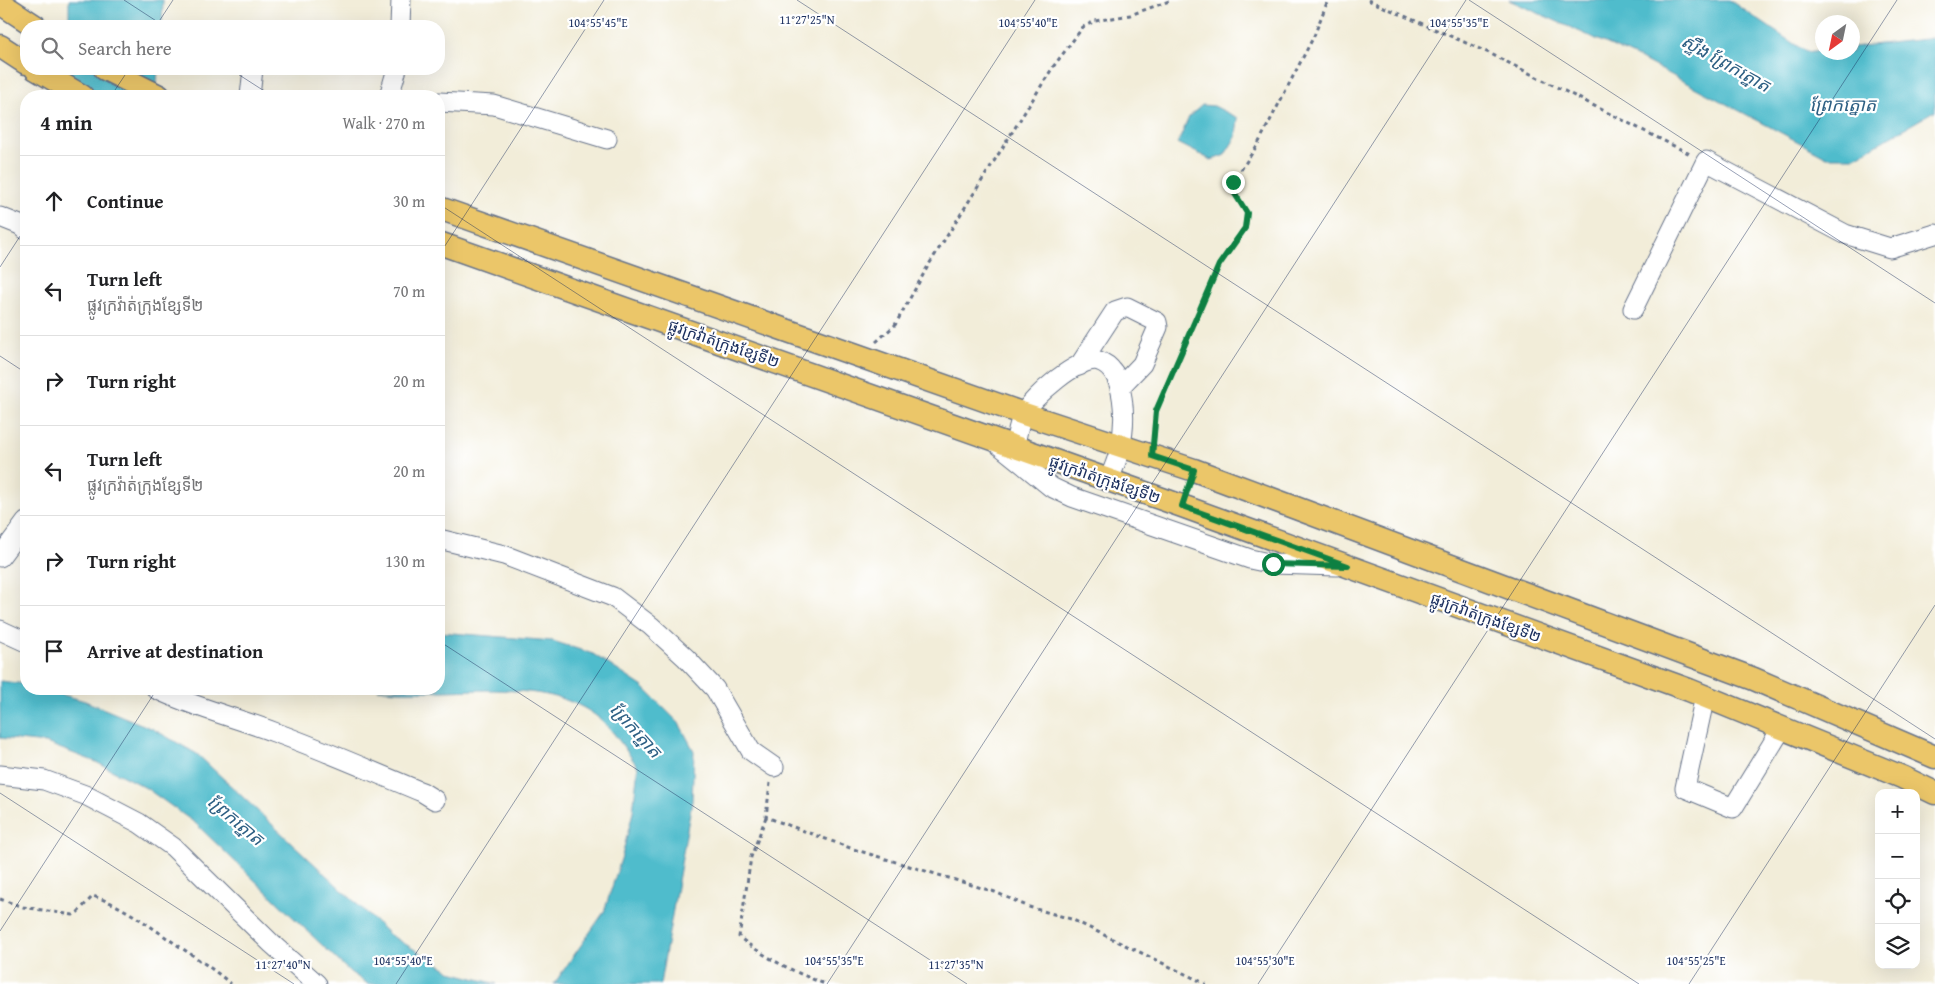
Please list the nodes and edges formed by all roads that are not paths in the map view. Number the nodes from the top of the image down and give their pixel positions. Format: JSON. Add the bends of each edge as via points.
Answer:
{"nodes":[{"id":1,"x":401,"y":0,"type":"edge"},
{"id":2,"x":0,"y":3,"type":"edge"},
{"id":3,"x":25,"y":20,"type":"edge"},
{"id":4,"x":400,"y":20,"type":"edge"},
{"id":5,"x":0,"y":46,"type":"edge"},
{"id":6,"x":20,"y":58,"type":"edge"},
{"id":7,"x":46,"y":75,"type":"edge"},
{"id":8,"x":117,"y":75,"type":"edge"},
{"id":9,"x":252,"y":75,"type":"edge"},
{"id":10,"x":395,"y":75,"type":"edge"},
{"id":11,"x":72,"y":90,"type":"edge"},
{"id":12,"x":147,"y":90,"type":"edge"},
{"id":13,"x":251,"y":90,"type":"edge"},
{"id":14,"x":391,"y":90,"type":"edge"},
{"id":15,"x":445,"y":102,"type":"edge"},
{"id":16,"x":607,"y":139,"type":"dead end"},
{"id":17,"x":445,"y":210,"type":"edge"},
{"id":18,"x":0,"y":217,"type":"edge"},
{"id":19,"x":20,"y":225,"type":"edge"},
{"id":20,"x":1935,"y":234,"type":"edge"},
{"id":21,"x":445,"y":245,"type":"edge"},
{"id":22,"x":691,"y":297,"type":"junction"},
{"id":23,"x":1632,"y":309,"type":"dead end"},
{"id":24,"x":680,"y":328,"type":"junction"},
{"id":25,"x":1079,"y":366,"type":"junction"},
{"id":26,"x":1120,"y":387,"type":"junction"},
{"id":27,"x":1024,"y":414,"type":"junction"},
{"id":28,"x":1003,"y":444,"type":"junction"},
{"id":29,"x":1121,"y":446,"type":"junction"},
{"id":30,"x":1194,"y":470,"type":"junction"},
{"id":31,"x":1109,"y":480,"type":"junction"},
{"id":32,"x":1182,"y":506,"type":"junction"},
{"id":33,"x":20,"y":530,"type":"edge"},
{"id":34,"x":445,"y":540,"type":"edge"},
{"id":35,"x":0,"y":557,"type":"edge"},
{"id":36,"x":1348,"y":566,"type":"junction"},
{"id":37,"x":0,"y":630,"type":"edge"},
{"id":38,"x":20,"y":639,"type":"edge"},
{"id":39,"x":168,"y":695,"type":"edge"},
{"id":40,"x":1705,"y":696,"type":"junction"},
{"id":41,"x":1782,"y":728,"type":"junction"},
{"id":42,"x":1935,"y":757,"type":"edge"},
{"id":43,"x":774,"y":767,"type":"road end"},
{"id":44,"x":0,"y":775,"type":"edge"},
{"id":45,"x":1935,"y":793,"type":"edge"},
{"id":46,"x":435,"y":800,"type":"dead end"},
{"id":47,"x":317,"y":984,"type":"edge"}],
"edges":[{"from":1,"to":4,"type":"street"},
{"from":2,"to":3,"type":"main road"},
{"from":5,"to":6,"type":"main road"},
{"from":7,"to":11,"type":"main road"},
{"from":8,"to":12,"type":"main road"},
{"from":9,"to":13,"type":"street"},
{"from":10,"to":14,"type":"street"},
{"from":15,"to":16,"type":"street","via":[[494,105]]},
{"from":17,"to":22,"type":"main road","name":"ផ្លូវក្រវ៉ាត់ក្រុងខ្សែទី២"},
{"from":18,"to":19,"type":"street"},
{"from":20,"to":23,"type":"street","via":[[1890,248],[1845,234],[1706,161]]},
{"from":21,"to":24,"type":"main road","name":"ផ្លូវក្រវ៉ាត់ក្រុងខ្សែទី២"},
{"from":22,"to":24,"type":"main road"},
{"from":22,"to":27,"type":"main road","name":"ផ្លូវក្រវ៉ាត់ក្រុងខ្សែទី២"},
{"from":24,"to":28,"type":"main road","name":"ផ្លូវក្រវ៉ាត់ក្រុងខ្សែទី២"},
{"from":25,"to":26,"type":"street","via":[[1100,361],[1116,374]]},
{"from":25,"to":26,"type":"street","via":[[1115,311],[1127,307],[1157,322],[1158,327],[1142,364]]},
{"from":25,"to":27,"type":"street","via":[[1052,382]]},
{"from":26,"to":29,"type":"street","via":[[1123,408]]},
{"from":27,"to":28,"type":"street"},
{"from":27,"to":29,"type":"main road","name":"ផ្លូវក្រវ៉ាត់ក្រុងខ្សែទី២"},
{"from":28,"to":31,"type":"main road","name":"ផ្លូវក្រវ៉ាត់ក្រុងខ្សែទី២"},
{"from":28,"to":36,"type":"street","via":[[1051,487],[1072,497],[1250,559],[1273,564]]},
{"from":29,"to":30,"type":"main road","name":"ផ្លូវក្រវ៉ាត់ក្រុងខ្សែទី២"},
{"from":29,"to":31,"type":"street"},
{"from":30,"to":32,"type":"main road"},
{"from":30,"to":42,"type":"main road","name":"ផ្លូវក្រវ៉ាត់ក្រុងខ្សែទី២","via":[[1754,679]]},
{"from":31,"to":32,"type":"main road","name":"ផ្លូវក្រវ៉ាត់ក្រុងខ្សែទី២"},
{"from":32,"to":36,"type":"main road","name":"ផ្លូវក្រវ៉ាត់ក្រុងខ្សែទី២"},
{"from":33,"to":35,"type":"street"},
{"from":34,"to":43,"type":"street","via":[[504,554],[613,597],[686,658],[715,690],[751,751]]},
{"from":36,"to":40,"type":"main road","name":"ផ្លូវក្រវ៉ាត់ក្រុងខ្សែទី២"},
{"from":37,"to":38,"type":"street"},
{"from":39,"to":46,"type":"street","via":[[186,704],[276,732]]},
{"from":40,"to":41,"type":"main road","name":"ផ្លូវក្រវ៉ាត់ក្រុងខ្សែទី២"},
{"from":40,"to":41,"type":"street","via":[[1685,788],[1733,808]]},
{"from":41,"to":45,"type":"main road","name":"ផ្លូវក្រវ៉ាត់ក្រុងខ្សែទី២"},
{"from":44,"to":47,"type":"street","via":[[44,780],[85,795],[139,823],[173,847],[265,938]]}]}
